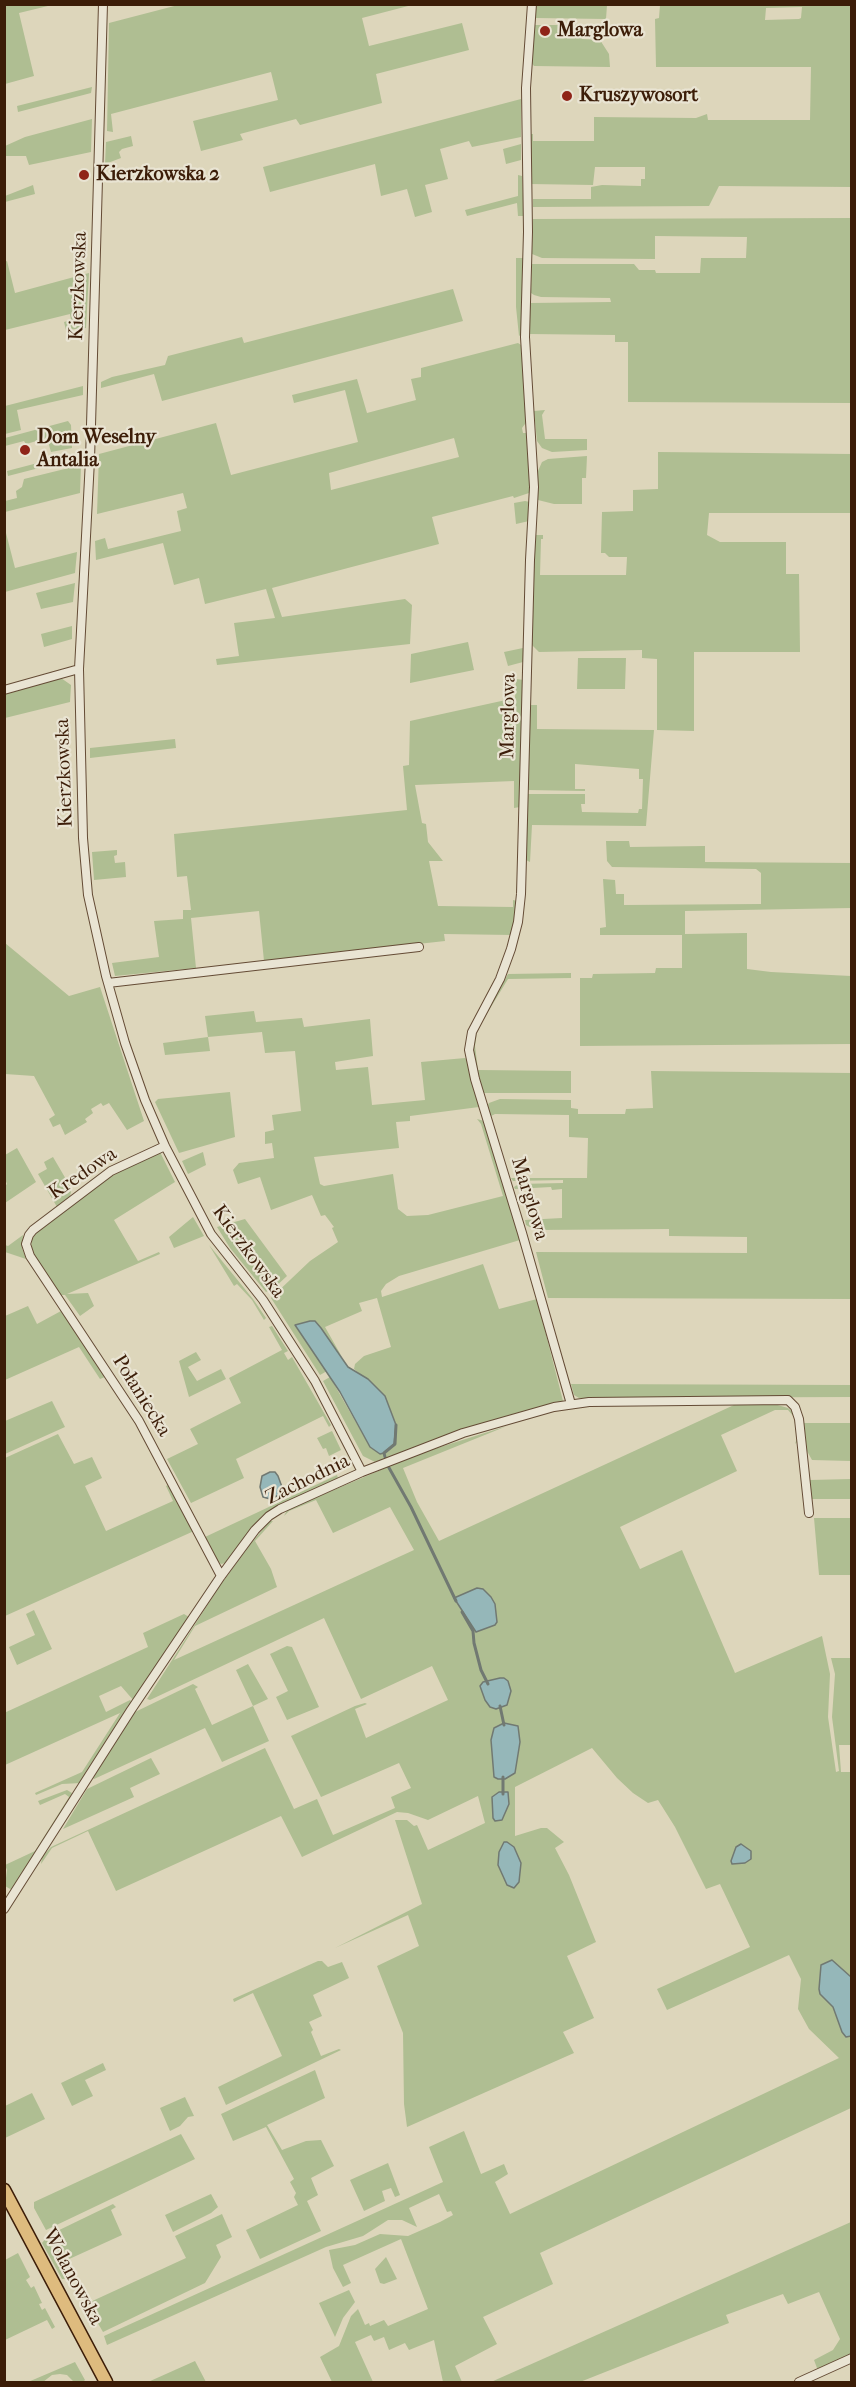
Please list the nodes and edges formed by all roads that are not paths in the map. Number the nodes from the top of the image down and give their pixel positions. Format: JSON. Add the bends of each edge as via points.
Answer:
{"nodes":[{"id":1,"x":103,"y":4,"type":"edge"},
{"id":2,"x":532,"y":4,"type":"edge"},
{"id":3,"x":79,"y":669,"type":"junction"},
{"id":4,"x":4,"y":690,"type":"edge"},
{"id":5,"x":418,"y":947,"type":"dead end"},
{"id":6,"x":108,"y":983,"type":"junction"},
{"id":7,"x":165,"y":1146,"type":"junction"},
{"id":8,"x":27,"y":1239,"type":"joint"},
{"id":9,"x":571,"y":1404,"type":"junction"},
{"id":10,"x":362,"y":1472,"type":"junction"},
{"id":11,"x":809,"y":1513,"type":"dead end"},
{"id":12,"x":221,"y":1576,"type":"junction"},
{"id":13,"x":4,"y":1909,"type":"edge"},
{"id":14,"x":4,"y":2190,"type":"edge"},
{"id":15,"x":852,"y":2358,"type":"edge"},
{"id":16,"x":106,"y":2382,"type":"edge"},
{"id":17,"x":799,"y":2382,"type":"edge"}],
"edges":[{"from":1,"to":3,"type":"street","name":"Kierzkowska","via":[[90,460]]},
{"from":2,"to":9,"type":"street","name":"Marglowa","via":[[526,88],[525,337],[535,478],[521,894],[511,949],[472,1032],[469,1050]]},
{"from":3,"to":4,"type":"street"},
{"from":3,"to":6,"type":"street","name":"Kierzkowska","via":[[86,878]]},
{"from":5,"to":6,"type":"street"},
{"from":6,"to":7,"type":"street","name":"Kierzkowska","via":[[136,1076]]},
{"from":7,"to":8,"type":"street","name":"Kredowa","via":[[111,1171],[33,1230]]},
{"from":7,"to":10,"type":"street","name":"Kierzkowska","via":[[211,1234],[263,1300],[315,1381]]},
{"from":8,"to":12,"type":"street","name":"Połaniecka","via":[[30,1256],[139,1421]]},
{"from":9,"to":10,"type":"street","name":"Zachodnia","via":[[463,1433]]},
{"from":9,"to":11,"type":"street","name":"Zachodnia","via":[[788,1400],[799,1419]]},
{"from":10,"to":12,"type":"street","name":"Zachodnia","via":[[268,1516]]},
{"from":12,"to":13,"type":"street","name":"Zachodnia"},
{"from":14,"to":16,"type":"main road","name":"Wolanowska"},
{"from":15,"to":17,"type":"street"}]}
